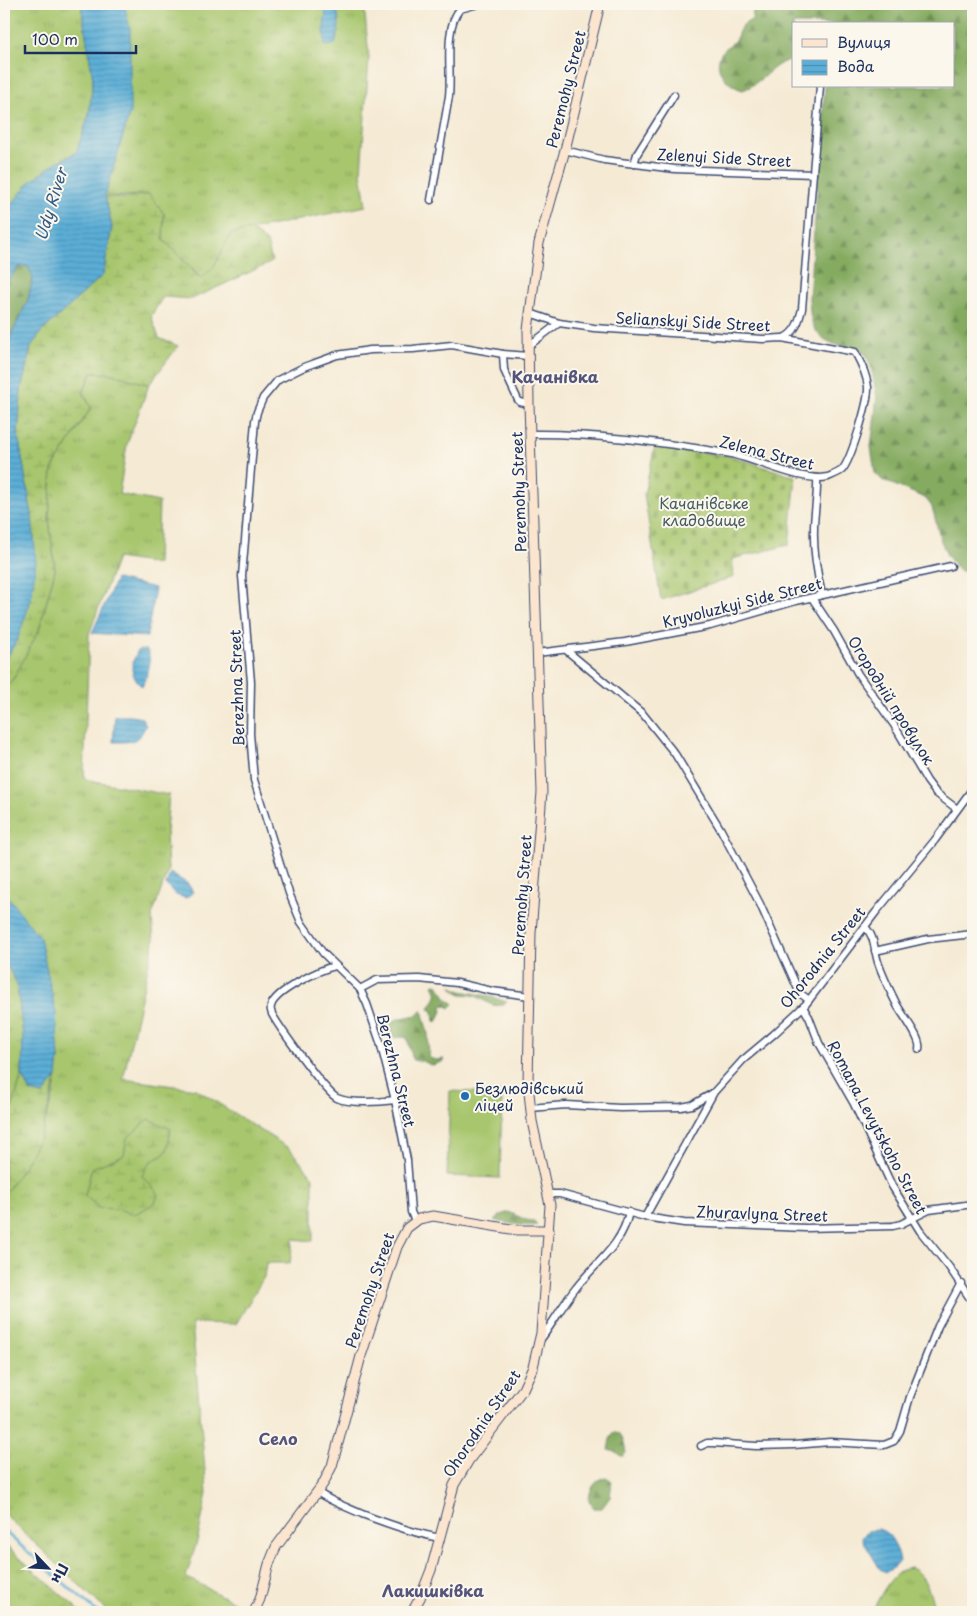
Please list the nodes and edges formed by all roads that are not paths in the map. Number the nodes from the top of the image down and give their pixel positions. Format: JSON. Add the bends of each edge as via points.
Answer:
{"nodes":[{"id":1,"x":478,"y":4,"type":"edge"},
{"id":2,"x":600,"y":4,"type":"edge"},
{"id":3,"x":820,"y":88,"type":"edge"},
{"id":4,"x":674,"y":95,"type":"dead end"},
{"id":5,"x":565,"y":150,"type":"junction"},
{"id":6,"x":634,"y":164,"type":"junction"},
{"id":7,"x":813,"y":174,"type":"junction"},
{"id":8,"x":431,"y":200,"type":"dead end"},
{"id":9,"x":530,"y":313,"type":"junction"},
{"id":10,"x":559,"y":323,"type":"junction"},
{"id":11,"x":782,"y":338,"type":"junction"},
{"id":12,"x":527,"y":352,"type":"junction"},
{"id":13,"x":855,"y":352,"type":"joint"},
{"id":14,"x":503,"y":354,"type":"junction"},
{"id":15,"x":528,"y":404,"type":"junction"},
{"id":16,"x":530,"y":434,"type":"junction"},
{"id":17,"x":816,"y":478,"type":"junction"},
{"id":18,"x":951,"y":566,"type":"dead end"},
{"id":19,"x":822,"y":595,"type":"junction"},
{"id":20,"x":812,"y":598,"type":"junction"},
{"id":21,"x":566,"y":650,"type":"junction"},
{"id":22,"x":537,"y":653,"type":"junction"},
{"id":23,"x":973,"y":788,"type":"edge"},
{"id":24,"x":957,"y":809,"type":"junction"},
{"id":25,"x":865,"y":926,"type":"junction"},
{"id":26,"x":973,"y":934,"type":"edge"},
{"id":27,"x":875,"y":951,"type":"junction"},
{"id":28,"x":335,"y":966,"type":"junction"},
{"id":29,"x":360,"y":989,"type":"junction"},
{"id":30,"x":530,"y":996,"type":"junction"},
{"id":31,"x":809,"y":1000,"type":"junction"},
{"id":32,"x":803,"y":1007,"type":"junction"},
{"id":33,"x":919,"y":1049,"type":"dead end"},
{"id":34,"x":714,"y":1092,"type":"junction"},
{"id":35,"x":395,"y":1100,"type":"junction"},
{"id":36,"x":530,"y":1108,"type":"junction"},
{"id":37,"x":549,"y":1194,"type":"junction"},
{"id":38,"x":973,"y":1204,"type":"edge"},
{"id":39,"x":629,"y":1212,"type":"junction"},
{"id":40,"x":645,"y":1217,"type":"junction"},
{"id":41,"x":911,"y":1218,"type":"junction"},
{"id":42,"x":415,"y":1221,"type":"junction"},
{"id":43,"x":549,"y":1230,"type":"junction"},
{"id":44,"x":961,"y":1283,"type":"junction"},
{"id":45,"x":973,"y":1303,"type":"edge"},
{"id":46,"x":539,"y":1341,"type":"junction"},
{"id":47,"x":701,"y":1446,"type":"dead end"},
{"id":48,"x":317,"y":1492,"type":"junction"},
{"id":49,"x":440,"y":1538,"type":"junction"},
{"id":50,"x":254,"y":1612,"type":"edge"},
{"id":51,"x":412,"y":1612,"type":"edge"}],
"edges":[{"from":1,"to":8,"type":"street","via":[[460,9],[454,18],[449,50],[449,96]]},
{"from":2,"to":5,"type":"street","name":"Peremohy Street"},
{"from":3,"to":7,"type":"street"},
{"from":4,"to":6,"type":"street","name":"Zelenyi Side Street"},
{"from":5,"to":6,"type":"street","name":"Zelenyi Side Street","via":[[596,159]]},
{"from":5,"to":9,"type":"street","name":"Peremohy Street","via":[[539,243]]},
{"from":6,"to":7,"type":"street","name":"Zelenyi Side Street","via":[[679,170]]},
{"from":7,"to":11,"type":"street","via":[[802,309],[796,328]]},
{"from":9,"to":10,"type":"street","name":"Selianskyi Side Street"},
{"from":9,"to":12,"type":"street","name":"Peremohy Street"},
{"from":10,"to":11,"type":"street","name":"Selianskyi Side Street"},
{"from":10,"to":12,"type":"street"},
{"from":11,"to":13,"type":"street","name":"Selianskyi Side Street"},
{"from":12,"to":14,"type":"street","name":"Berezhna Street"},
{"from":12,"to":15,"type":"street","name":"Peremohy Street"},
{"from":13,"to":17,"type":"street","name":"Zelena Street","via":[[865,370],[868,388],[855,441],[840,471]]},
{"from":14,"to":15,"type":"street","via":[[504,370],[518,400]]},
{"from":14,"to":28,"type":"street","name":"Berezhna Street","via":[[452,345],[337,355],[278,380],[268,390],[257,412],[242,576],[251,682],[253,771],[295,909],[310,937]]},
{"from":15,"to":16,"type":"street","name":"Peremohy Street"},
{"from":16,"to":17,"type":"street","name":"Zelena Street","via":[[588,434],[725,453]]},
{"from":16,"to":22,"type":"street","name":"Peremohy Street"},
{"from":17,"to":19,"type":"street","via":[[814,545]]},
{"from":18,"to":19,"type":"street","name":"Kryvoluzkyi Side Street"},
{"from":19,"to":20,"type":"street","name":"Kryvoluzkyi Side Street"},
{"from":20,"to":21,"type":"street","name":"Kryvoluzkyi Side Street","via":[[710,626]]},
{"from":20,"to":24,"type":"street","name":"Огородній провулок","via":[[927,782]]},
{"from":21,"to":22,"type":"street","name":"Kryvoluzkyi Side Street"},
{"from":21,"to":31,"type":"street","via":[[644,714],[675,754],[721,830],[760,904],[797,987]]},
{"from":22,"to":30,"type":"street","name":"Peremohy Street","via":[[542,804],[531,933]]},
{"from":23,"to":24,"type":"street","name":"Ohorodnia Street"},
{"from":24,"to":25,"type":"street","name":"Ohorodnia Street"},
{"from":25,"to":27,"type":"street"},
{"from":25,"to":31,"type":"street","name":"Ohorodnia Street"},
{"from":26,"to":27,"type":"street","via":[[928,939]]},
{"from":27,"to":33,"type":"street","via":[[897,1005],[919,1039]]},
{"from":28,"to":29,"type":"street","name":"Berezhna Street"},
{"from":28,"to":35,"type":"street","via":[[315,972],[283,994],[272,1003],[272,1014],[334,1096],[369,1102]]},
{"from":29,"to":30,"type":"street","via":[[377,980],[415,979],[455,982],[492,992]]},
{"from":29,"to":35,"type":"street","name":"Berezhna Street","via":[[380,1042]]},
{"from":30,"to":36,"type":"street","name":"Peremohy Street"},
{"from":31,"to":32,"type":"street","name":"Ohorodnia Street"},
{"from":32,"to":34,"type":"street","name":"Ohorodnia Street","via":[[743,1060]]},
{"from":32,"to":41,"type":"street","name":"Romana Levytskoho Street"},
{"from":34,"to":36,"type":"street","via":[[681,1107],[566,1105]]},
{"from":34,"to":40,"type":"street","name":"Ohorodnia Street"},
{"from":35,"to":42,"type":"street","name":"Berezhna Street"},
{"from":36,"to":37,"type":"street","name":"Peremohy Street"},
{"from":37,"to":39,"type":"street","name":"Zhuravlyna Street"},
{"from":37,"to":43,"type":"street","name":"Peremohy Street"},
{"from":38,"to":41,"type":"street","name":"Zhuravlyna Street","via":[[929,1210]]},
{"from":39,"to":40,"type":"street","name":"Zhuravlyna Street"},
{"from":39,"to":46,"type":"street","name":"Ohorodnia Street","via":[[619,1240],[575,1288]]},
{"from":40,"to":41,"type":"street","name":"Zhuravlyna Street","via":[[692,1223],[811,1228],[893,1226]]},
{"from":41,"to":44,"type":"street","name":"Romana Levytskoho Street"},
{"from":42,"to":43,"type":"street","via":[[433,1216],[517,1230]]},
{"from":42,"to":48,"type":"street","name":"Peremohy Street","via":[[407,1228],[397,1247],[357,1370],[332,1466]]},
{"from":43,"to":46,"type":"street","name":"Peremohy Street"},
{"from":44,"to":45,"type":"street","name":"Romana Levytskoho Street"},
{"from":44,"to":47,"type":"street","via":[[943,1316],[910,1397],[900,1431],[891,1443],[830,1442],[794,1446],[708,1443]]},
{"from":46,"to":49,"type":"street","name":"Ohorodnia Street","via":[[533,1367],[523,1389],[458,1479]]},
{"from":48,"to":49,"type":"street","via":[[336,1504],[386,1524]]},
{"from":48,"to":50,"type":"street","name":"Peremohy Street","via":[[276,1546]]},
{"from":49,"to":51,"type":"street","name":"Ohorodnia Street","via":[[427,1582]]}]}
